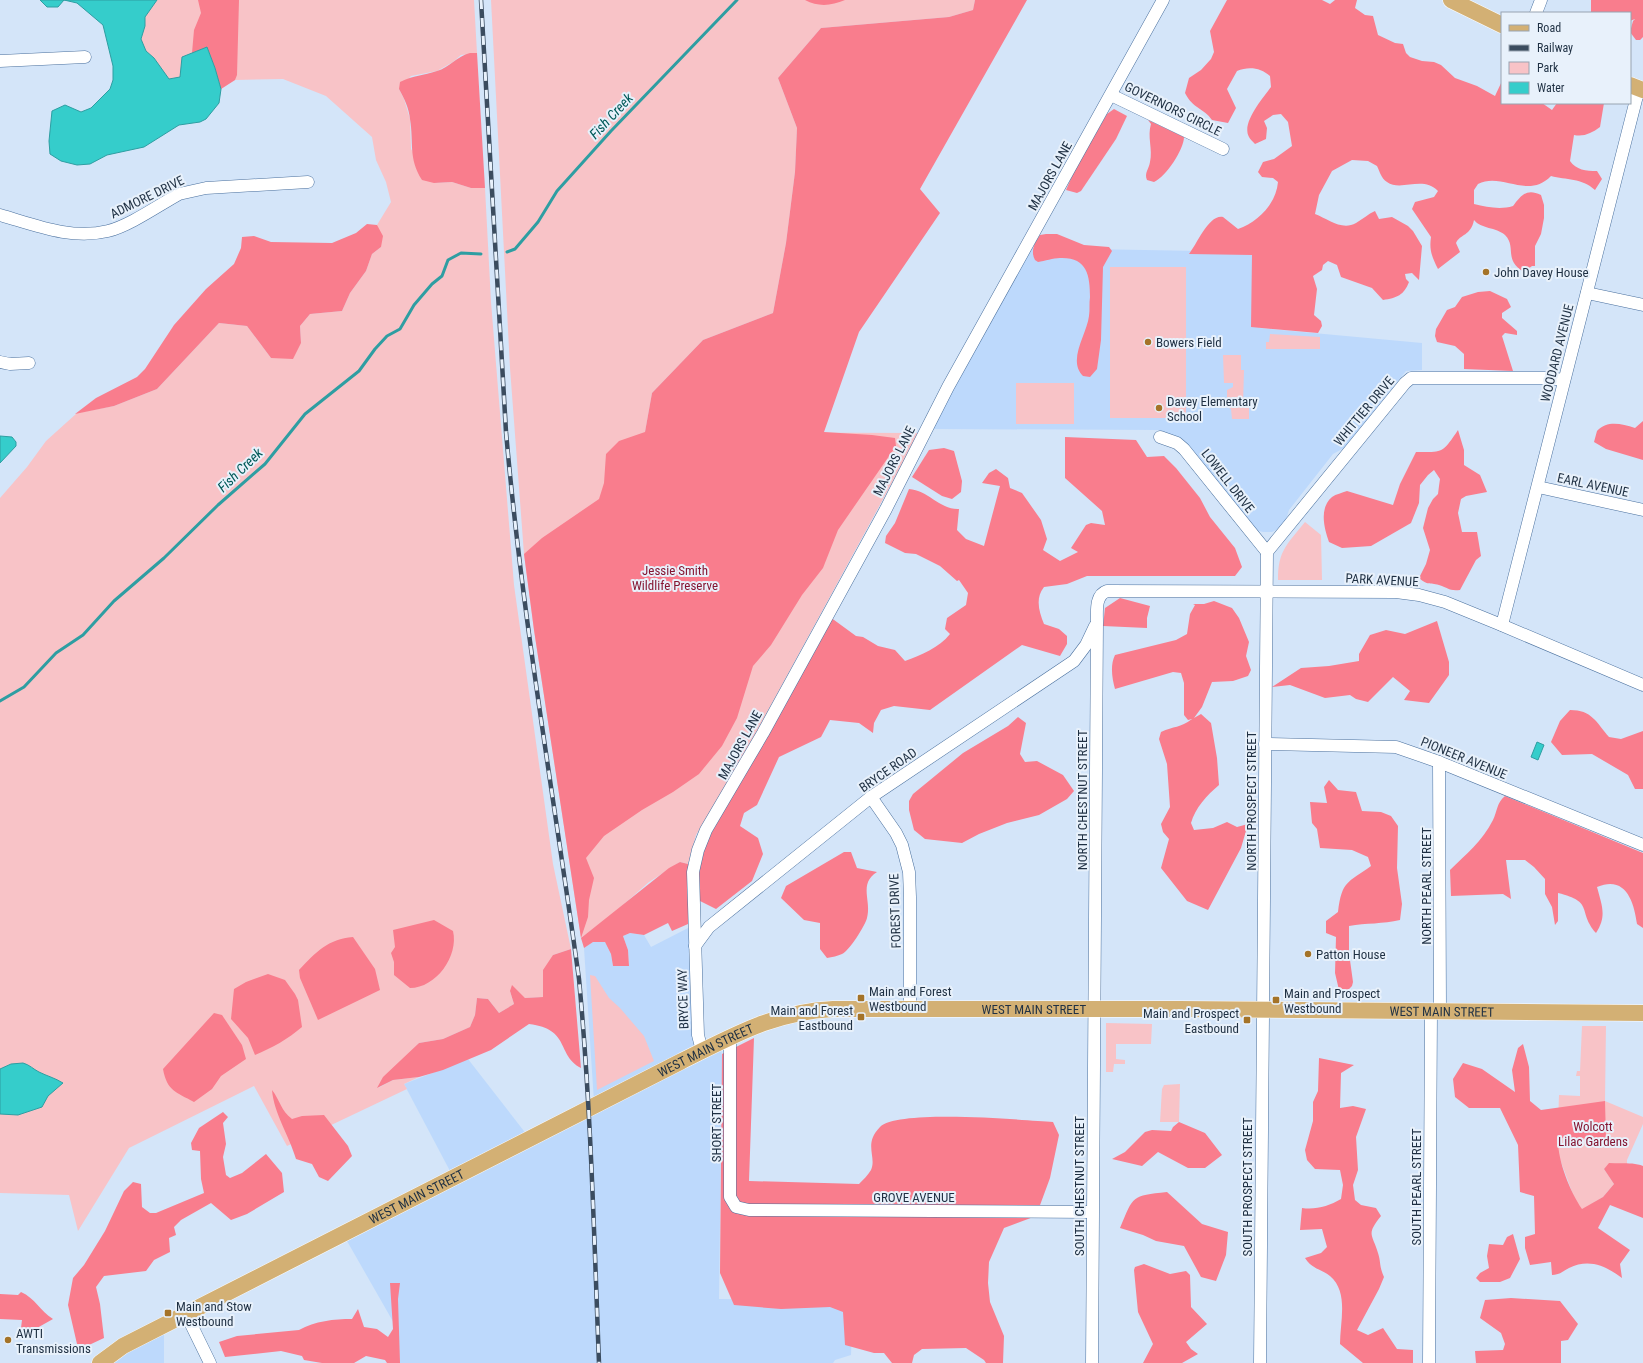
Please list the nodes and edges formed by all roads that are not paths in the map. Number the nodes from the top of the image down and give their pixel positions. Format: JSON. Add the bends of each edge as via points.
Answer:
{"nodes":[{"id":1,"x":1162,"y":0,"type":"edge"},
{"id":2,"x":1451,"y":0,"type":"edge"},
{"id":3,"x":1541,"y":0,"type":"edge"},
{"id":4,"x":1536,"y":12,"type":"edge"},
{"id":5,"x":1501,"y":25,"type":"edge"},
{"id":6,"x":85,"y":57,"type":"dead end"},
{"id":7,"x":0,"y":61,"type":"edge"},
{"id":8,"x":1637,"y":88,"type":"edge"},
{"id":9,"x":1111,"y":95,"type":"junction"},
{"id":10,"x":1223,"y":149,"type":"dead end"},
{"id":11,"x":308,"y":182,"type":"dead end"},
{"id":12,"x":0,"y":215,"type":"edge"},
{"id":13,"x":1587,"y":293,"type":"junction"},
{"id":14,"x":1643,"y":305,"type":"edge"},
{"id":15,"x":0,"y":362,"type":"edge"},
{"id":16,"x":28,"y":363,"type":"dead end"},
{"id":17,"x":1564,"y":380,"type":"junction"},
{"id":18,"x":1160,"y":437,"type":"dead end"},
{"id":19,"x":1538,"y":487,"type":"junction"},
{"id":20,"x":1643,"y":510,"type":"edge"},
{"id":21,"x":1267,"y":552,"type":"junction"},
{"id":22,"x":1266,"y":591,"type":"junction"},
{"id":23,"x":1102,"y":593,"type":"joint"},
{"id":24,"x":1097,"y":622,"type":"junction"},
{"id":25,"x":1502,"y":625,"type":"junction"},
{"id":26,"x":1074,"y":661,"type":"junction"},
{"id":27,"x":1097,"y":669,"type":"junction"},
{"id":28,"x":1643,"y":685,"type":"edge"},
{"id":29,"x":1265,"y":744,"type":"junction"},
{"id":30,"x":1439,"y":762,"type":"junction"},
{"id":31,"x":871,"y":797,"type":"junction"},
{"id":32,"x":1643,"y":845,"type":"edge"},
{"id":33,"x":695,"y":946,"type":"junction"},
{"id":34,"x":910,"y":1009,"type":"junction"},
{"id":35,"x":1094,"y":1009,"type":"junction"},
{"id":36,"x":1263,"y":1010,"type":"junction"},
{"id":37,"x":1436,"y":1010,"type":"junction"},
{"id":38,"x":1643,"y":1013,"type":"edge"},
{"id":39,"x":730,"y":1037,"type":"junction"},
{"id":40,"x":702,"y":1051,"type":"junction"},
{"id":41,"x":736,"y":1207,"type":"joint"},
{"id":42,"x":1092,"y":1212,"type":"junction"},
{"id":43,"x":186,"y":1314,"type":"junction"},
{"id":44,"x":100,"y":1363,"type":"edge"},
{"id":45,"x":210,"y":1363,"type":"edge"},
{"id":46,"x":1092,"y":1363,"type":"edge"},
{"id":47,"x":1260,"y":1363,"type":"edge"},
{"id":48,"x":1429,"y":1363,"type":"edge"}],
"edges":[{"from":1,"to":9,"type":"street","name":"MAJORS LANE"},
{"from":2,"to":5,"type":"main road"},
{"from":3,"to":4,"type":"street"},
{"from":6,"to":7,"type":"street"},
{"from":8,"to":13,"type":"street","name":"WOODARD AVENUE"},
{"from":9,"to":10,"type":"street","name":"GOVERNORS CIRCLE"},
{"from":9,"to":33,"type":"street","name":"MAJORS LANE","via":[[948,387],[886,509],[763,733],[706,830],[693,872]]},
{"from":11,"to":12,"type":"street","name":"ADMORE DRIVE","via":[[190,190],[109,231],[90,234],[61,233]]},
{"from":13,"to":14,"type":"street"},
{"from":13,"to":17,"type":"street","name":"WOODARD AVENUE"},
{"from":15,"to":16,"type":"street"},
{"from":17,"to":19,"type":"street","name":"WOODARD AVENUE"},
{"from":17,"to":21,"type":"street","name":"WHITTIER DRIVE","via":[[1411,378]]},
{"from":18,"to":21,"type":"street","name":"LOWELL DRIVE","via":[[1184,449]]},
{"from":19,"to":20,"type":"street","name":"EARL AVENUE"},
{"from":19,"to":25,"type":"street","name":"WOODARD AVENUE"},
{"from":21,"to":22,"type":"street"},
{"from":22,"to":23,"type":"street","name":"PARK AVENUE"},
{"from":22,"to":25,"type":"street","name":"PARK AVENUE","via":[[1408,593],[1437,599]]},
{"from":22,"to":29,"type":"street","name":"NORTH PROSPECT STREET"},
{"from":23,"to":24,"type":"street","name":"NORTH CHESTNUT STREET","via":[[1098,598]]},
{"from":24,"to":26,"type":"street","name":"BRYCE ROAD","via":[[1086,645]]},
{"from":24,"to":27,"type":"street","name":"NORTH CHESTNUT STREET"},
{"from":25,"to":28,"type":"street","name":"PARK AVENUE"},
{"from":26,"to":27,"type":"street","via":[[1085,658]]},
{"from":26,"to":31,"type":"street","name":"BRYCE ROAD"},
{"from":27,"to":35,"type":"street","name":"NORTH CHESTNUT STREET"},
{"from":29,"to":30,"type":"street","name":"PIONEER AVENUE","via":[[1384,745],[1407,750]]},
{"from":29,"to":36,"type":"street","name":"NORTH PROSPECT STREET"},
{"from":30,"to":32,"type":"street","name":"PIONEER AVENUE"},
{"from":30,"to":37,"type":"street","name":"NORTH PEARL STREET"},
{"from":31,"to":33,"type":"street","name":"BRYCE ROAD","via":[[709,927]]},
{"from":31,"to":34,"type":"street","name":"FOREST DRIVE","via":[[896,833],[909,872]]},
{"from":33,"to":40,"type":"street","name":"BRYCE WAY","via":[[698,1035]]},
{"from":34,"to":35,"type":"main road","name":"WEST MAIN STREET"},
{"from":34,"to":39,"type":"main road","name":"WEST MAIN STREET","via":[[814,1010],[776,1018]]},
{"from":35,"to":36,"type":"main road","name":"WEST MAIN STREET"},
{"from":35,"to":42,"type":"street","name":"SOUTH CHESTNUT STREET"},
{"from":36,"to":37,"type":"main road","name":"WEST MAIN STREET"},
{"from":36,"to":47,"type":"street","name":"SOUTH PROSPECT STREET"},
{"from":37,"to":38,"type":"main road","name":"WEST MAIN STREET"},
{"from":37,"to":48,"type":"street","name":"SOUTH PEARL STREET"},
{"from":39,"to":40,"type":"main road","name":"WEST MAIN STREET"},
{"from":39,"to":41,"type":"street","name":"SHORT STREET","via":[[730,1197]]},
{"from":40,"to":43,"type":"main road","name":"WEST MAIN STREET"},
{"from":41,"to":42,"type":"street","name":"GROVE AVENUE","via":[[749,1210]]},
{"from":42,"to":46,"type":"street","name":"SOUTH CHESTNUT STREET"},
{"from":43,"to":44,"type":"main road","name":"WEST MAIN STREET","via":[[123,1346]]},
{"from":43,"to":45,"type":"street"}]}
